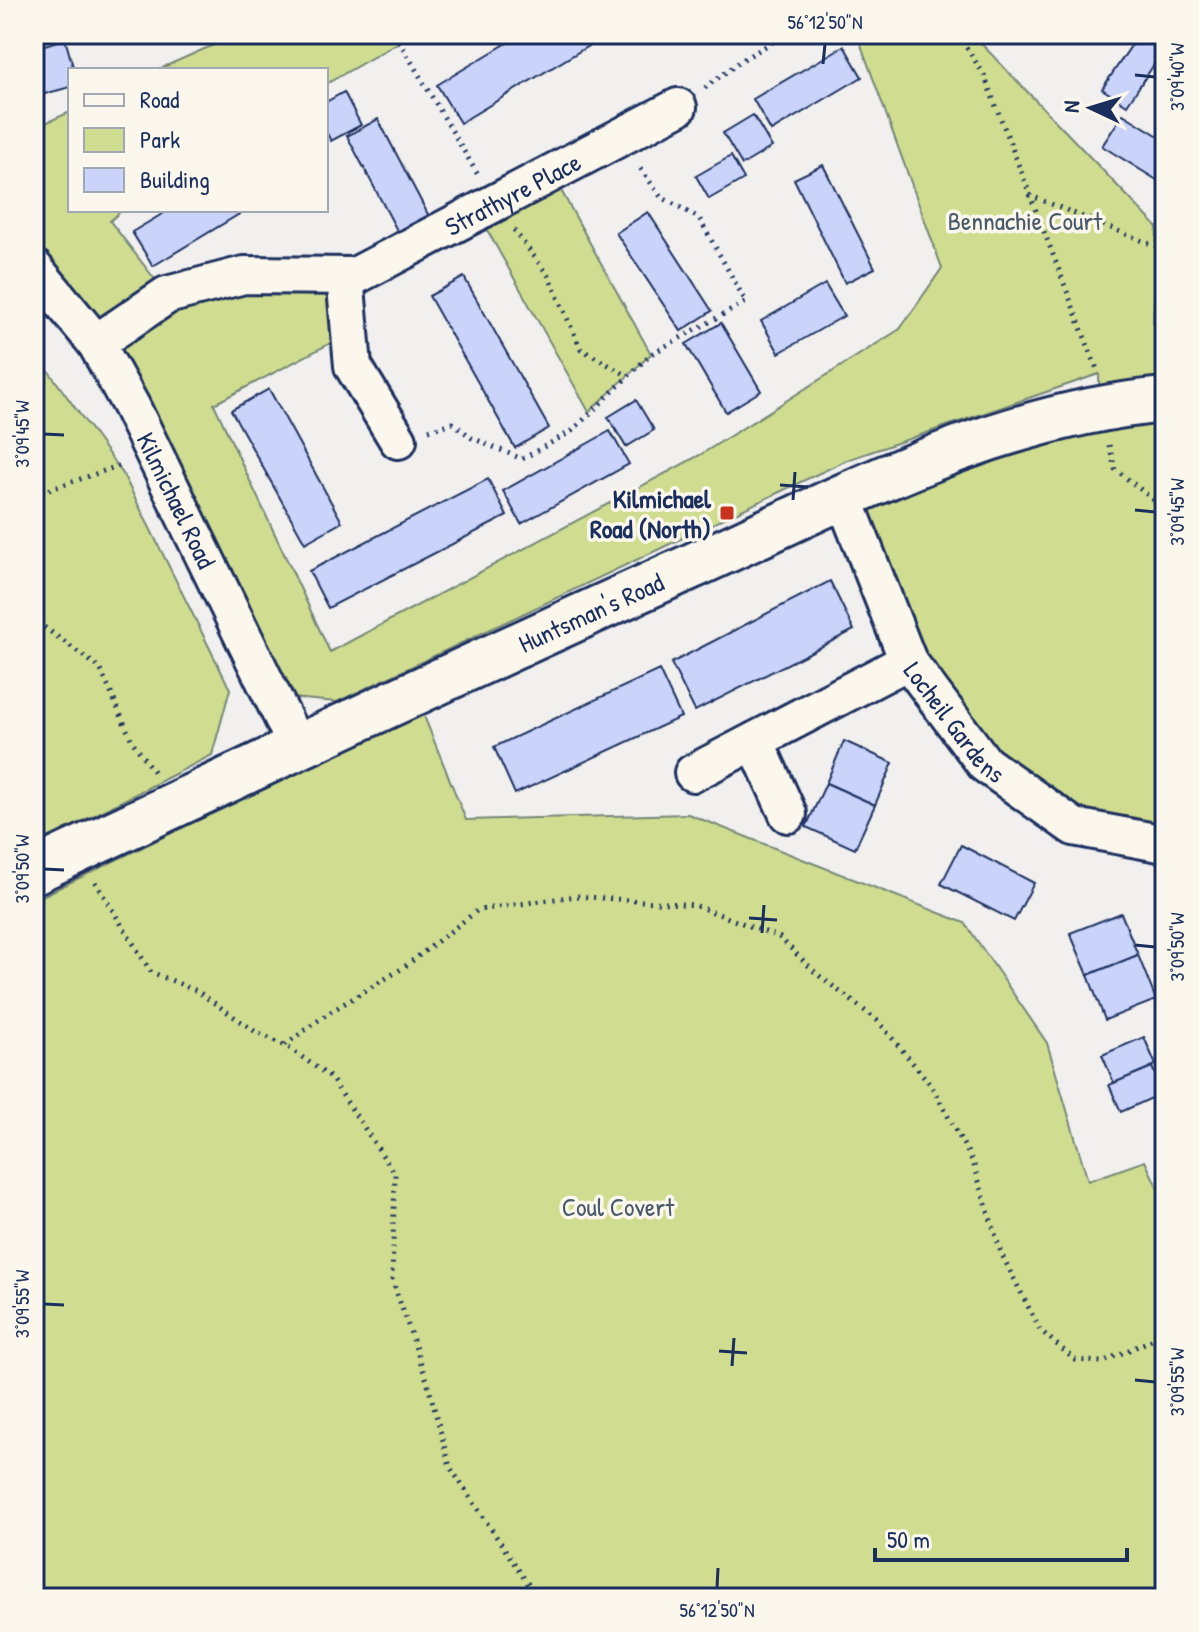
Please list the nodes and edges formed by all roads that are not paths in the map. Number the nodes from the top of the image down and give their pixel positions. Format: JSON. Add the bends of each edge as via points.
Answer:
{"nodes":[{"id":1,"x":678,"y":107,"type":"road end"},
{"id":2,"x":34,"y":268,"type":"edge"},
{"id":3,"x":345,"y":276,"type":"junction"},
{"id":4,"x":96,"y":343,"type":"junction"},
{"id":5,"x":1165,"y":400,"type":"edge"},
{"id":6,"x":398,"y":440,"type":"road end"},
{"id":7,"x":844,"y":498,"type":"junction"},
{"id":8,"x":908,"y":661,"type":"junction"},
{"id":9,"x":755,"y":741,"type":"junction"},
{"id":10,"x":297,"y":747,"type":"junction"},
{"id":11,"x":693,"y":773,"type":"dead end"},
{"id":12,"x":788,"y":814,"type":"dead end"},
{"id":13,"x":1165,"y":845,"type":"edge"},
{"id":14,"x":34,"y":871,"type":"edge"}],
"edges":[{"from":1,"to":3,"type":"street","name":"Strathyre Place","via":[[355,276]]},
{"from":2,"to":4,"type":"street","name":"Kilmichael Road"},
{"from":3,"to":4,"type":"street","name":"Strathyre Place","via":[[244,275],[167,295]]},
{"from":3,"to":6,"type":"street","via":[[353,366]]},
{"from":4,"to":10,"type":"street","name":"Kilmichael Road"},
{"from":5,"to":7,"type":"street","name":"Huntsman's Road","via":[[1015,428],[892,474]]},
{"from":7,"to":8,"type":"street","name":"Locheil Gardens"},
{"from":7,"to":10,"type":"street","name":"Huntsman's Road"},
{"from":8,"to":9,"type":"street"},
{"from":8,"to":13,"type":"street","name":"Locheil Gardens","via":[[985,764],[1074,827]]},
{"from":9,"to":11,"type":"street"},
{"from":9,"to":12,"type":"street"},
{"from":10,"to":14,"type":"street","name":"Huntsman's Road"}]}
